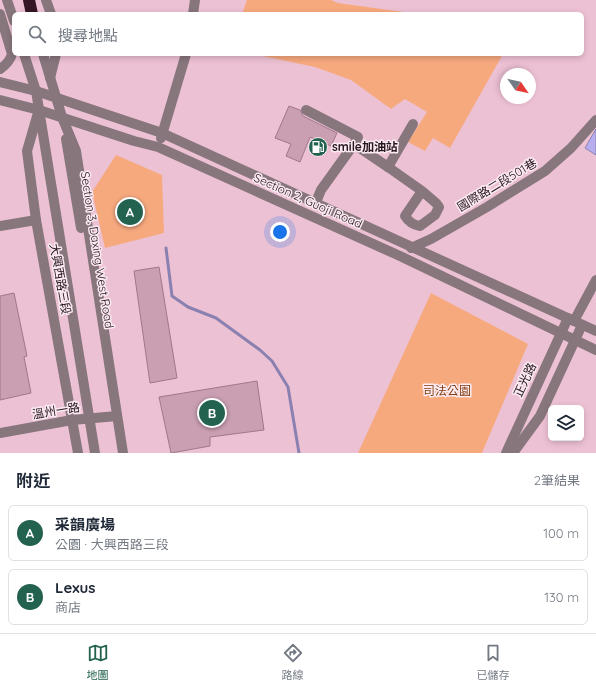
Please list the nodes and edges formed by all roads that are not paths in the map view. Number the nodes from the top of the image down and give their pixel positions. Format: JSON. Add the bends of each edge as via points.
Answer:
{"nodes":[{"id":1,"x":7,"y":0,"type":"edge"},
{"id":2,"x":26,"y":0,"type":"edge"},
{"id":3,"x":29,"y":0,"type":"edge"},
{"id":4,"x":46,"y":0,"type":"edge"},
{"id":5,"x":195,"y":0,"type":"edge"},
{"id":6,"x":30,"y":12,"type":"edge"},
{"id":7,"x":31,"y":12,"type":"edge"},
{"id":8,"x":50,"y":12,"type":"edge"},
{"id":9,"x":193,"y":12,"type":"edge"},
{"id":10,"x":0,"y":14,"type":"edge"},
{"id":11,"x":12,"y":15,"type":"edge"},
{"id":12,"x":25,"y":56,"type":"edge"},
{"id":13,"x":44,"y":56,"type":"edge"},
{"id":14,"x":56,"y":56,"type":"edge"},
{"id":15,"x":185,"y":56,"type":"edge"},
{"id":16,"x":0,"y":69,"type":"edge"},
{"id":17,"x":50,"y":78,"type":"junction"},
{"id":18,"x":0,"y":82,"type":"edge"},
{"id":19,"x":36,"y":91,"type":"junction"},
{"id":20,"x":56,"y":98,"type":"junction"},
{"id":21,"x":0,"y":100,"type":"edge"},
{"id":22,"x":39,"y":110,"type":"junction"},
{"id":23,"x":306,"y":110,"type":"dead end"},
{"id":24,"x":62,"y":117,"type":"junction"},
{"id":25,"x":596,"y":120,"type":"edge"},
{"id":26,"x":413,"y":124,"type":"dead end"},
{"id":27,"x":162,"y":133,"type":"junction"},
{"id":28,"x":354,"y":144,"type":"junction"},
{"id":29,"x":158,"y":147,"type":"junction"},
{"id":30,"x":388,"y":166,"type":"junction"},
{"id":31,"x":422,"y":191,"type":"dead end"},
{"id":32,"x":319,"y":204,"type":"junction"},
{"id":33,"x":316,"y":219,"type":"junction"},
{"id":34,"x":36,"y":220,"type":"junction"},
{"id":35,"x":0,"y":226,"type":"edge"},
{"id":36,"x":413,"y":246,"type":"junction"},
{"id":37,"x":400,"y":256,"type":"junction"},
{"id":38,"x":596,"y":280,"type":"edge"},
{"id":39,"x":575,"y":321,"type":"junction"},
{"id":40,"x":596,"y":331,"type":"edge"},
{"id":41,"x":560,"y":333,"type":"junction"},
{"id":42,"x":575,"y":340,"type":"junction"},
{"id":43,"x":596,"y":350,"type":"edge"},
{"id":44,"x":114,"y":416,"type":"junction"},
{"id":45,"x":89,"y":418,"type":"junction"},
{"id":46,"x":72,"y":420,"type":"junction"},
{"id":47,"x":0,"y":433,"type":"edge"},
{"id":48,"x":78,"y":453,"type":"edge"},
{"id":49,"x":95,"y":453,"type":"edge"},
{"id":50,"x":116,"y":453,"type":"edge"},
{"id":51,"x":123,"y":453,"type":"edge"},
{"id":52,"x":506,"y":453,"type":"edge"},
{"id":53,"x":514,"y":453,"type":"edge"}],
"edges":[{"from":1,"to":11,"type":"street"},
{"from":2,"to":6,"type":"street"},
{"from":3,"to":7,"type":"highway"},
{"from":4,"to":8,"type":"street"},
{"from":5,"to":9,"type":"street"},
{"from":10,"to":16,"type":"street","via":[[12,54]]},
{"from":12,"to":19,"type":"street"},
{"from":13,"to":17,"type":"street","name":"Section 3, Daxing West Road"},
{"from":14,"to":17,"type":"street"},
{"from":15,"to":27,"type":"street"},
{"from":17,"to":20,"type":"street","name":"Section 3, Daxing West Road"},
{"from":18,"to":19,"type":"street","name":"Section 2, Guoji Road"},
{"from":19,"to":20,"type":"street","name":"Section 2, Guoji Road"},
{"from":19,"to":22,"type":"street"},
{"from":20,"to":24,"type":"street","name":"Section 3, Daxing West Road"},
{"from":20,"to":27,"type":"street","name":"Section 2, Guoji Road"},
{"from":21,"to":22,"type":"street","name":"Section 2, Guoji Road"},
{"from":22,"to":24,"type":"street","name":"Section 2, Guoji Road"},
{"from":22,"to":34,"type":"street","name":"大興西路三段","via":[[27,151]]},
{"from":22,"to":45,"type":"street"},
{"from":23,"to":28,"type":"street","via":[[358,137]]},
{"from":24,"to":29,"type":"street","name":"Section 2, Guoji Road"},
{"from":24,"to":44,"type":"street","name":"Section 3, Daxing West Road"},
{"from":25,"to":36,"type":"street","name":"國際路二段501巷","via":[[571,148],[545,171],[481,211],[431,239]]},
{"from":26,"to":30,"type":"street"},
{"from":27,"to":29,"type":"street"},
{"from":27,"to":32,"type":"street","name":"Section 2, Guoji Road"},
{"from":28,"to":30,"type":"street"},
{"from":28,"to":32,"type":"street","via":[[322,190]]},
{"from":29,"to":33,"type":"street","name":"Section 2, Guoji Road"},
{"from":30,"to":31,"type":"street"},
{"from":32,"to":33,"type":"street"},
{"from":32,"to":36,"type":"street","name":"Section 2, Guoji Road"},
{"from":33,"to":37,"type":"street","name":"Section 2, Guoji Road"},
{"from":34,"to":35,"type":"street"},
{"from":34,"to":46,"type":"street","name":"大興西路三段"},
{"from":36,"to":37,"type":"street","name":"國際路二段501巷"},
{"from":36,"to":39,"type":"street","name":"Section 2, Guoji Road"},
{"from":37,"to":41,"type":"street","name":"Section 2, Guoji Road"},
{"from":38,"to":39,"type":"street"},
{"from":39,"to":40,"type":"street","name":"Section 2, Guoji Road"},
{"from":39,"to":41,"type":"street","name":"正光路"},
{"from":39,"to":42,"type":"street"},
{"from":41,"to":42,"type":"street","name":"Section 2, Guoji Road"},
{"from":41,"to":52,"type":"street","name":"正光路"},
{"from":42,"to":43,"type":"street","name":"Section 2, Guoji Road"},
{"from":42,"to":53,"type":"street","via":[[540,416]]},
{"from":44,"to":45,"type":"street","name":"溫州一路"},
{"from":44,"to":50,"type":"street","name":"Section 3, Daxing West Road"},
{"from":44,"to":51,"type":"street"},
{"from":45,"to":46,"type":"street","name":"溫州一路"},
{"from":45,"to":49,"type":"street"},
{"from":46,"to":47,"type":"street","name":"溫州一路"},
{"from":46,"to":48,"type":"street","name":"大興西路三段"}]}
